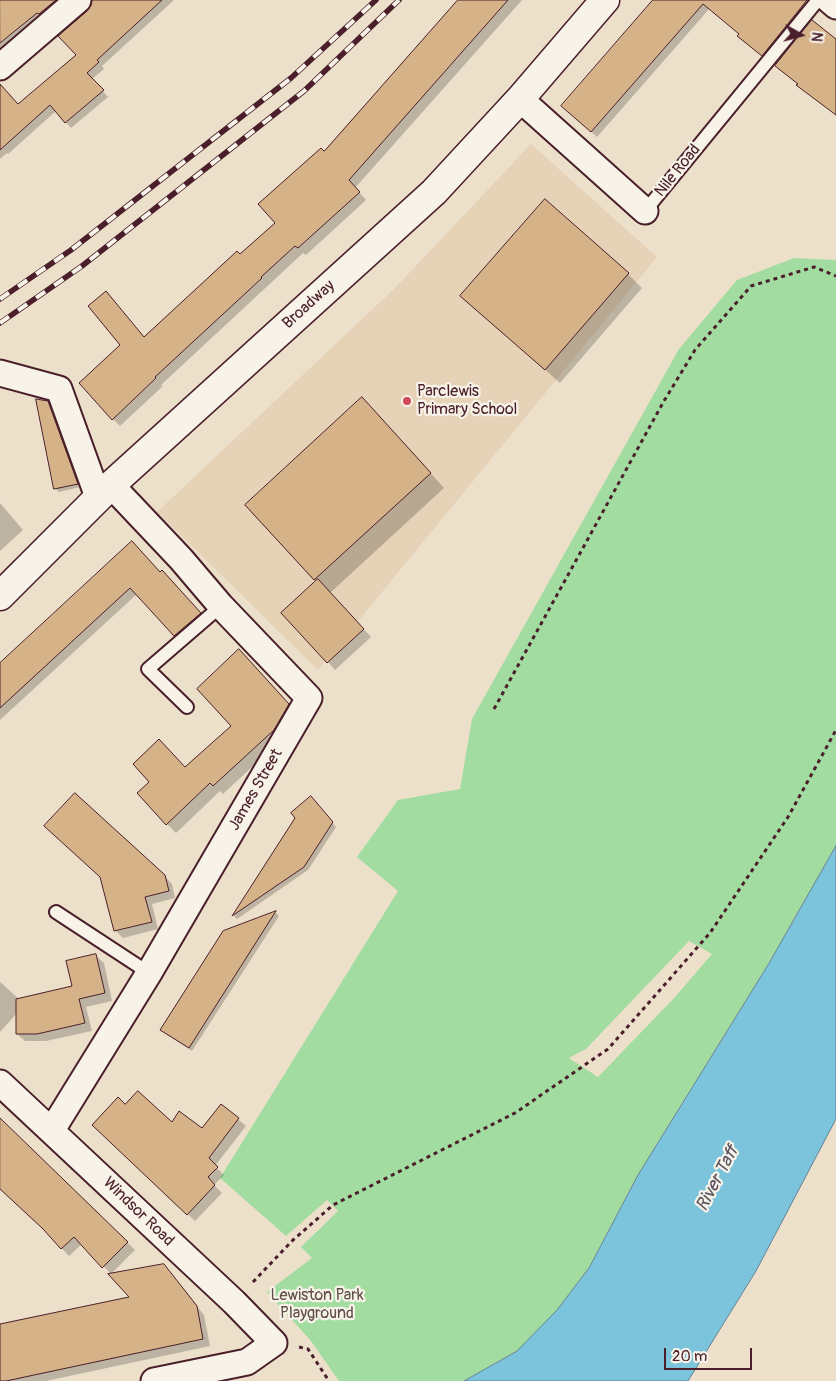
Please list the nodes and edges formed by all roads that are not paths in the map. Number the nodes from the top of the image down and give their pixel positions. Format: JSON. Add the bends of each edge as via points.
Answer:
{"nodes":[{"id":1,"x":78,"y":0,"type":"edge"},
{"id":2,"x":605,"y":0,"type":"edge"},
{"id":3,"x":818,"y":0,"type":"edge"},
{"id":4,"x":829,"y":0,"type":"edge"},
{"id":5,"x":836,"y":6,"type":"edge"},
{"id":6,"x":0,"y":67,"type":"edge"},
{"id":7,"x":520,"y":99,"type":"junction"},
{"id":8,"x":645,"y":211,"type":"joint"},
{"id":9,"x":0,"y":373,"type":"edge"},
{"id":10,"x":104,"y":491,"type":"junction"},
{"id":11,"x":0,"y":596,"type":"edge"},
{"id":12,"x":221,"y":606,"type":"junction"},
{"id":13,"x":187,"y":707,"type":"dead end"},
{"id":14,"x":56,"y":912,"type":"dead end"},
{"id":15,"x":149,"y":973,"type":"junction"},
{"id":16,"x":0,"y":1083,"type":"edge"},
{"id":17,"x":52,"y":1130,"type":"junction"},
{"id":18,"x":154,"y":1381,"type":"edge"}],
"edges":[{"from":1,"to":6,"type":"street"},
{"from":2,"to":7,"type":"main road","name":"Broadway"},
{"from":3,"to":8,"type":"lane","name":"Nile Road"},
{"from":4,"to":5,"type":"street"},
{"from":7,"to":8,"type":"street","name":"Nile Road"},
{"from":7,"to":10,"type":"main road","name":"Broadway","via":[[434,192]]},
{"from":9,"to":10,"type":"street","via":[[59,389]]},
{"from":10,"to":11,"type":"main road","name":"Broadway"},
{"from":10,"to":12,"type":"street","name":"James Street","via":[[181,560]]},
{"from":12,"to":13,"type":"lane","via":[[148,669]]},
{"from":12,"to":15,"type":"street","name":"James Street","via":[[309,698]]},
{"from":14,"to":15,"type":"lane"},
{"from":15,"to":17,"type":"street","name":"James Street"},
{"from":16,"to":17,"type":"street","name":"Windsor Road"},
{"from":17,"to":18,"type":"street","name":"Windsor Road","via":[[274,1343],[247,1362]]}]}
